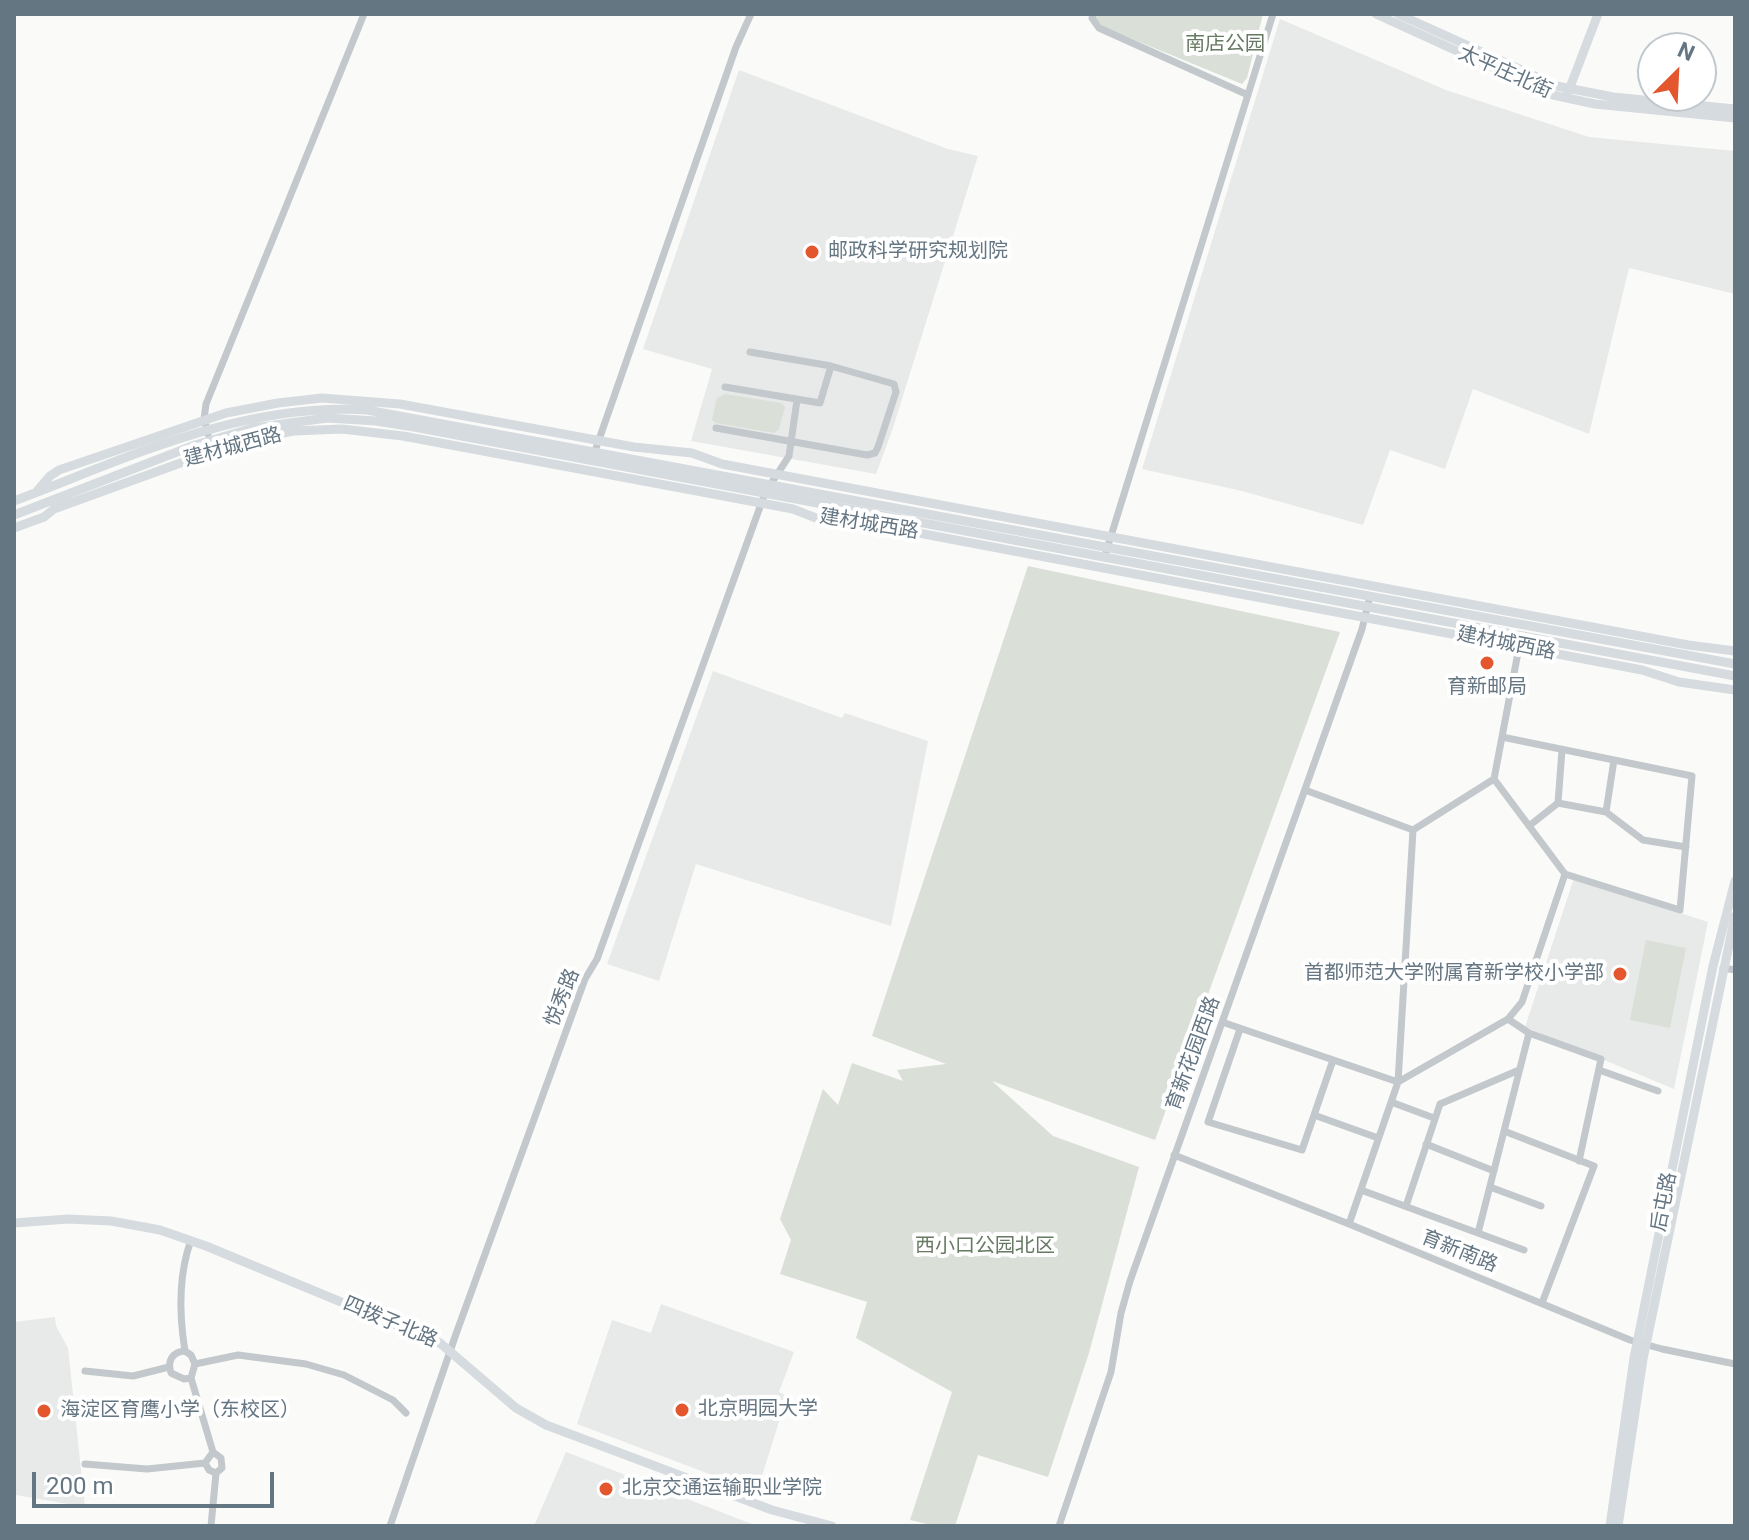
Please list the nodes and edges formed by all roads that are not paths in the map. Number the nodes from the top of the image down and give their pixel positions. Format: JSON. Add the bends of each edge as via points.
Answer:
{"nodes":[{"id":1,"x":364,"y":14,"type":"edge"},
{"id":2,"x":751,"y":14,"type":"edge"},
{"id":3,"x":1093,"y":14,"type":"edge"},
{"id":4,"x":1273,"y":14,"type":"edge"},
{"id":5,"x":1376,"y":14,"type":"edge"},
{"id":6,"x":1398,"y":14,"type":"edge"},
{"id":7,"x":1598,"y":14,"type":"edge"},
{"id":8,"x":1567,"y":94,"type":"junction"},
{"id":9,"x":1248,"y":95,"type":"junction"},
{"id":10,"x":1735,"y":109,"type":"edge"},
{"id":11,"x":1735,"y":118,"type":"edge"},
{"id":12,"x":750,"y":352,"type":"dead end"},
{"id":13,"x":831,"y":366,"type":"junction"},
{"id":14,"x":725,"y":387,"type":"dead end"},
{"id":15,"x":797,"y":400,"type":"junction"},
{"id":16,"x":716,"y":428,"type":"dead end"},
{"id":17,"x":207,"y":430,"type":"junction"},
{"id":18,"x":791,"y":440,"type":"junction"},
{"id":19,"x":597,"y":446,"type":"junction"},
{"id":20,"x":775,"y":474,"type":"junction"},
{"id":21,"x":765,"y":493,"type":"junction"},
{"id":22,"x":14,"y":501,"type":"edge"},
{"id":23,"x":14,"y":515,"type":"edge"},
{"id":24,"x":14,"y":528,"type":"edge"},
{"id":25,"x":982,"y":534,"type":"junction"},
{"id":26,"x":1109,"y":542,"type":"junction"},
{"id":27,"x":1026,"y":553,"type":"junction"},
{"id":28,"x":1104,"y":558,"type":"junction"},
{"id":29,"x":1370,"y":596,"type":"junction"},
{"id":30,"x":1367,"y":612,"type":"junction"},
{"id":31,"x":1520,"y":641,"type":"junction"},
{"id":32,"x":1735,"y":651,"type":"edge"},
{"id":33,"x":1735,"y":664,"type":"edge"},
{"id":34,"x":1735,"y":676,"type":"edge"},
{"id":35,"x":1735,"y":690,"type":"edge"},
{"id":36,"x":1502,"y":737,"type":"junction"},
{"id":37,"x":1562,"y":750,"type":"junction"},
{"id":38,"x":1614,"y":760,"type":"junction"},
{"id":39,"x":1494,"y":779,"type":"junction"},
{"id":40,"x":1305,"y":790,"type":"junction"},
{"id":41,"x":1558,"y":803,"type":"junction"},
{"id":42,"x":1606,"y":812,"type":"junction"},
{"id":43,"x":1529,"y":826,"type":"junction"},
{"id":44,"x":1413,"y":830,"type":"junction"},
{"id":45,"x":1686,"y":847,"type":"junction"},
{"id":46,"x":1565,"y":874,"type":"junction"},
{"id":47,"x":1735,"y":881,"type":"edge"},
{"id":48,"x":1735,"y":916,"type":"edge"},
{"id":49,"x":1723,"y":968,"type":"junction"},
{"id":50,"x":1735,"y":970,"type":"edge"},
{"id":51,"x":1508,"y":1019,"type":"junction"},
{"id":52,"x":1222,"y":1022,"type":"junction"},
{"id":53,"x":1240,"y":1029,"type":"junction"},
{"id":54,"x":1529,"y":1033,"type":"junction"},
{"id":55,"x":1333,"y":1060,"type":"junction"},
{"id":56,"x":1519,"y":1070,"type":"junction"},
{"id":57,"x":1599,"y":1070,"type":"junction"},
{"id":58,"x":1398,"y":1082,"type":"junction"},
{"id":59,"x":1658,"y":1091,"type":"dead end"},
{"id":60,"x":1391,"y":1102,"type":"junction"},
{"id":61,"x":1314,"y":1115,"type":"junction"},
{"id":62,"x":1434,"y":1118,"type":"junction"},
{"id":63,"x":1504,"y":1131,"type":"junction"},
{"id":64,"x":1378,"y":1138,"type":"junction"},
{"id":65,"x":1426,"y":1144,"type":"junction"},
{"id":66,"x":1174,"y":1155,"type":"junction"},
{"id":67,"x":1579,"y":1161,"type":"junction"},
{"id":68,"x":1494,"y":1171,"type":"junction"},
{"id":69,"x":1490,"y":1187,"type":"junction"},
{"id":70,"x":1361,"y":1190,"type":"junction"},
{"id":71,"x":1406,"y":1206,"type":"junction"},
{"id":72,"x":1541,"y":1206,"type":"dead end"},
{"id":73,"x":14,"y":1223,"type":"edge"},
{"id":74,"x":1349,"y":1224,"type":"junction"},
{"id":75,"x":1478,"y":1233,"type":"junction"},
{"id":76,"x":191,"y":1240,"type":"junction"},
{"id":77,"x":1524,"y":1250,"type":"dead end"},
{"id":78,"x":1542,"y":1303,"type":"junction"},
{"id":79,"x":1642,"y":1343,"type":"junction"},
{"id":80,"x":185,"y":1351,"type":"junction"},
{"id":81,"x":451,"y":1351,"type":"junction"},
{"id":82,"x":195,"y":1364,"type":"junction"},
{"id":83,"x":1735,"y":1364,"type":"edge"},
{"id":84,"x":169,"y":1367,"type":"junction"},
{"id":85,"x":85,"y":1371,"type":"dead end"},
{"id":86,"x":191,"y":1378,"type":"junction"},
{"id":87,"x":406,"y":1413,"type":"dead end"},
{"id":88,"x":213,"y":1452,"type":"junction"},
{"id":89,"x":205,"y":1463,"type":"junction"},
{"id":90,"x":85,"y":1464,"type":"dead end"},
{"id":91,"x":216,"y":1473,"type":"junction"},
{"id":92,"x":211,"y":1526,"type":"edge"},
{"id":93,"x":390,"y":1526,"type":"edge"},
{"id":94,"x":832,"y":1526,"type":"edge"},
{"id":95,"x":1059,"y":1526,"type":"edge"},
{"id":96,"x":1610,"y":1526,"type":"edge"},
{"id":97,"x":1618,"y":1526,"type":"edge"}],
"edges":[{"from":1,"to":17,"type":"street","via":[[208,398]]},
{"from":2,"to":19,"type":"street"},
{"from":3,"to":9,"type":"street","via":[[1099,28]]},
{"from":4,"to":9,"type":"street"},
{"from":5,"to":8,"type":"main road","name":"太平庄北街","via":[[1527,85]]},
{"from":6,"to":8,"type":"main road","name":"太平庄北街"},
{"from":7,"to":8,"type":"main road"},
{"from":8,"to":10,"type":"main road","name":"太平庄北街"},
{"from":8,"to":11,"type":"main road","name":"太平庄北街","via":[[1612,106]]},
{"from":9,"to":26,"type":"street"},
{"from":12,"to":13,"type":"street"},
{"from":13,"to":15,"type":"street","via":[[820,403]]},
{"from":13,"to":18,"type":"street","via":[[894,384],[896,392],[875,453]]},
{"from":14,"to":15,"type":"street"},
{"from":15,"to":18,"type":"street","name":"悦秀路"},
{"from":16,"to":18,"type":"street"},
{"from":17,"to":19,"type":"main road","name":"建材城西路","via":[[272,414],[353,409]]},
{"from":17,"to":21,"type":"main road","name":"建材城西路","via":[[327,418],[367,420]]},
{"from":17,"to":22,"type":"main road","name":"建材城西路"},
{"from":17,"to":23,"type":"main road","name":"建材城西路"},
{"from":18,"to":20,"type":"street","name":"悦秀路","via":[[789,456]]},
{"from":19,"to":20,"type":"main road","name":"建材城西路","via":[[692,453]]},
{"from":19,"to":21,"type":"main road","name":"建材城西路"},
{"from":20,"to":21,"type":"street","name":"悦秀路"},
{"from":20,"to":26,"type":"main road","name":"建材城西路"},
{"from":21,"to":24,"type":"main road","name":"建材城西路","via":[[374,431],[327,429],[213,450]]},
{"from":21,"to":25,"type":"main road","name":"建材城西路"},
{"from":21,"to":26,"type":"main road","name":"建材城西路"},
{"from":21,"to":27,"type":"main road","name":"建材城西路","via":[[821,520]]},
{"from":21,"to":81,"type":"street","name":"悦秀路"},
{"from":25,"to":27,"type":"main road"},
{"from":25,"to":28,"type":"main road","name":"建材城西路"},
{"from":26,"to":28,"type":"street"},
{"from":26,"to":29,"type":"main road","name":"建材城西路"},
{"from":26,"to":32,"type":"main road","name":"建材城西路"},
{"from":27,"to":30,"type":"main road","name":"建材城西路"},
{"from":28,"to":30,"type":"main road","name":"建材城西路"},
{"from":29,"to":30,"type":"street","name":"育新花园西路"},
{"from":29,"to":33,"type":"main road","name":"建材城西路"},
{"from":30,"to":31,"type":"main road","name":"建材城西路"},
{"from":30,"to":40,"type":"street","name":"育新花园西路"},
{"from":31,"to":34,"type":"main road","name":"建材城西路"},
{"from":31,"to":35,"type":"main road","name":"建材城西路","via":[[1679,682]]},
{"from":31,"to":36,"type":"street"},
{"from":36,"to":37,"type":"street"},
{"from":36,"to":39,"type":"street"},
{"from":37,"to":38,"type":"street"},
{"from":37,"to":41,"type":"street"},
{"from":38,"to":42,"type":"street"},
{"from":38,"to":45,"type":"street","via":[[1692,776]]},
{"from":39,"to":43,"type":"street"},
{"from":39,"to":44,"type":"street"},
{"from":40,"to":44,"type":"street"},
{"from":40,"to":52,"type":"street","name":"育新花园西路"},
{"from":41,"to":42,"type":"street"},
{"from":41,"to":43,"type":"street"},
{"from":42,"to":45,"type":"street","via":[[1643,840]]},
{"from":43,"to":46,"type":"street"},
{"from":44,"to":58,"type":"street"},
{"from":45,"to":46,"type":"street","via":[[1680,910]]},
{"from":46,"to":51,"type":"street","via":[[1522,1002]]},
{"from":47,"to":79,"type":"main road","name":"后屯路","via":[[1718,942]]},
{"from":48,"to":49,"type":"main road","name":"后屯路"},
{"from":49,"to":50,"type":"street"},
{"from":49,"to":79,"type":"main road","name":"后屯路"},
{"from":51,"to":54,"type":"street"},
{"from":51,"to":58,"type":"street"},
{"from":52,"to":53,"type":"street"},
{"from":52,"to":66,"type":"street","name":"育新花园西路"},
{"from":53,"to":55,"type":"street"},
{"from":53,"to":61,"type":"street","via":[[1208,1122],[1302,1150]]},
{"from":54,"to":56,"type":"street"},
{"from":54,"to":57,"type":"street","via":[[1601,1059]]},
{"from":55,"to":58,"type":"street"},
{"from":55,"to":61,"type":"street"},
{"from":56,"to":62,"type":"street","via":[[1440,1104]]},
{"from":56,"to":63,"type":"street"},
{"from":57,"to":59,"type":"street"},
{"from":57,"to":67,"type":"street"},
{"from":58,"to":60,"type":"street"},
{"from":60,"to":62,"type":"street"},
{"from":60,"to":64,"type":"street"},
{"from":61,"to":64,"type":"street"},
{"from":62,"to":65,"type":"street"},
{"from":63,"to":67,"type":"street"},
{"from":63,"to":68,"type":"street"},
{"from":64,"to":70,"type":"street"},
{"from":65,"to":68,"type":"street"},
{"from":65,"to":71,"type":"street"},
{"from":66,"to":74,"type":"street","name":"育新南路"},
{"from":66,"to":95,"type":"street","name":"育新花园西路","via":[[1125,1295],[1111,1372]]},
{"from":67,"to":78,"type":"street","via":[[1594,1166]]},
{"from":68,"to":69,"type":"street"},
{"from":69,"to":72,"type":"street"},
{"from":69,"to":75,"type":"street"},
{"from":70,"to":71,"type":"street"},
{"from":70,"to":74,"type":"street"},
{"from":71,"to":75,"type":"street"},
{"from":73,"to":76,"type":"main road","name":"四拨子北路","via":[[111,1221]]},
{"from":74,"to":78,"type":"street","name":"育新南路"},
{"from":75,"to":77,"type":"street"},
{"from":76,"to":80,"type":"street","via":[[182,1281]]},
{"from":76,"to":81,"type":"main road","name":"四拨子北路"},
{"from":78,"to":79,"type":"street","name":"育新南路"},
{"from":79,"to":83,"type":"street","name":"育新南路"},
{"from":79,"to":96,"type":"main road","name":"后屯路"},
{"from":79,"to":97,"type":"main road","name":"后屯路"},
{"from":80,"to":82,"type":"street"},
{"from":80,"to":84,"type":"street","via":[[177,1352]]},
{"from":81,"to":93,"type":"street","name":"悦秀路"},
{"from":81,"to":94,"type":"main road","name":"四拨子北路","via":[[502,1397],[546,1425],[772,1510]]},
{"from":82,"to":86,"type":"street"},
{"from":82,"to":87,"type":"street","via":[[238,1355],[306,1364],[344,1375],[393,1400]]},
{"from":84,"to":85,"type":"street","via":[[133,1376]]},
{"from":84,"to":86,"type":"street","via":[[176,1377]]},
{"from":86,"to":88,"type":"street"},
{"from":88,"to":89,"type":"street"},
{"from":88,"to":91,"type":"street","via":[[221,1458],[222,1468]]},
{"from":89,"to":90,"type":"street","via":[[147,1469]]},
{"from":89,"to":91,"type":"street"},
{"from":91,"to":92,"type":"street"}]}
